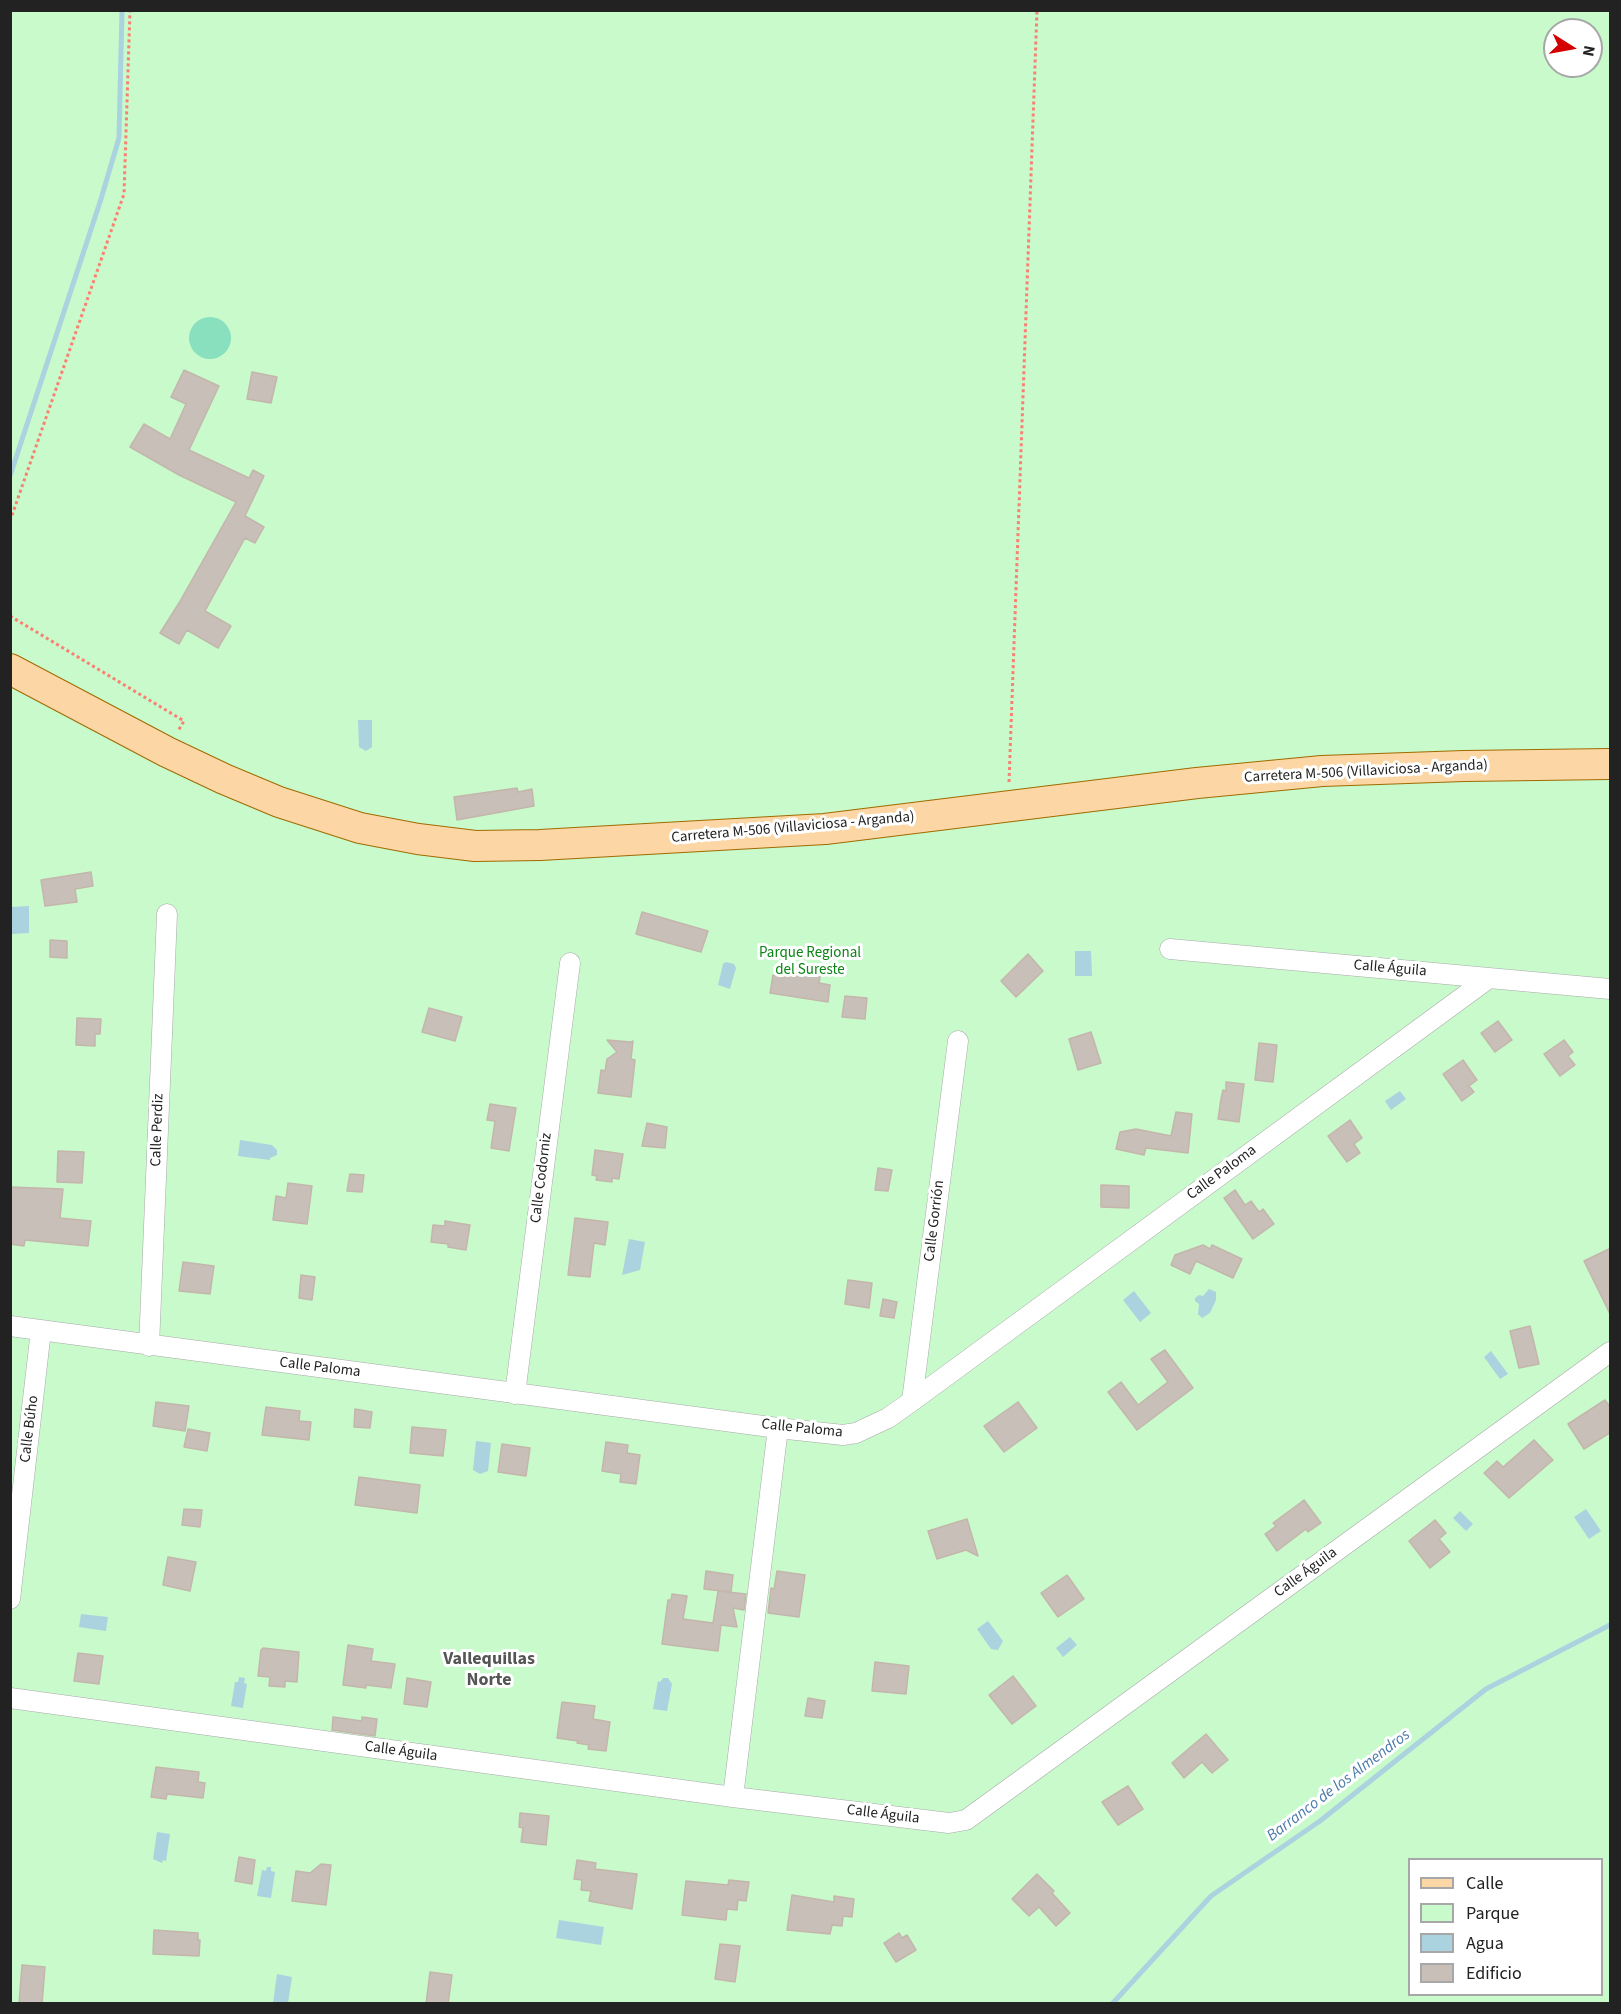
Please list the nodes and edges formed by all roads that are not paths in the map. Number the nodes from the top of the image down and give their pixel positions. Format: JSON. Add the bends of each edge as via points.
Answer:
{"nodes":[{"id":1,"x":10,"y":669,"type":"edge"},
{"id":2,"x":1611,"y":764,"type":"edge"},
{"id":3,"x":167,"y":914,"type":"dead end"},
{"id":4,"x":1170,"y":949,"type":"dead end"},
{"id":5,"x":570,"y":963,"type":"dead end"},
{"id":6,"x":1489,"y":978,"type":"junction"},
{"id":7,"x":1611,"y":989,"type":"edge"},
{"id":8,"x":958,"y":1041,"type":"dead end"},
{"id":9,"x":10,"y":1326,"type":"edge"},
{"id":10,"x":42,"y":1330,"type":"junction"},
{"id":11,"x":149,"y":1346,"type":"junction"},
{"id":12,"x":1611,"y":1353,"type":"edge"},
{"id":13,"x":515,"y":1394,"type":"junction"},
{"id":14,"x":912,"y":1401,"type":"junction"},
{"id":15,"x":778,"y":1428,"type":"junction"},
{"id":16,"x":10,"y":1599,"type":"edge"},
{"id":17,"x":10,"y":1698,"type":"edge"},
{"id":18,"x":733,"y":1797,"type":"junction"}],
"edges":[{"from":1,"to":2,"type":"main road","name":"Carretera M-506 (Villaviciosa - Arganda)","via":[[167,752],[316,815],[360,828],[475,846],[825,829],[1311,772]]},
{"from":3,"to":11,"type":"street","name":"Calle Perdiz"},
{"from":4,"to":6,"type":"street","name":"Calle Águila"},
{"from":5,"to":13,"type":"street","name":"Calle Codorniz"},
{"from":6,"to":7,"type":"street","name":"Calle Águila"},
{"from":6,"to":14,"type":"street","name":"Calle Paloma"},
{"from":8,"to":14,"type":"street","name":"Calle Gorrión"},
{"from":9,"to":10,"type":"street","name":"Calle Paloma"},
{"from":10,"to":11,"type":"street","name":"Calle Paloma"},
{"from":10,"to":16,"type":"street","name":"Calle Búho"},
{"from":11,"to":13,"type":"street","name":"Calle Paloma"},
{"from":12,"to":18,"type":"street","name":"Calle Águila","via":[[966,1820],[950,1823]]},
{"from":13,"to":15,"type":"street","name":"Calle Paloma"},
{"from":14,"to":15,"type":"street","name":"Calle Paloma","via":[[856,1433]]},
{"from":15,"to":18,"type":"street"},
{"from":17,"to":18,"type":"street","name":"Calle Águila"}]}
